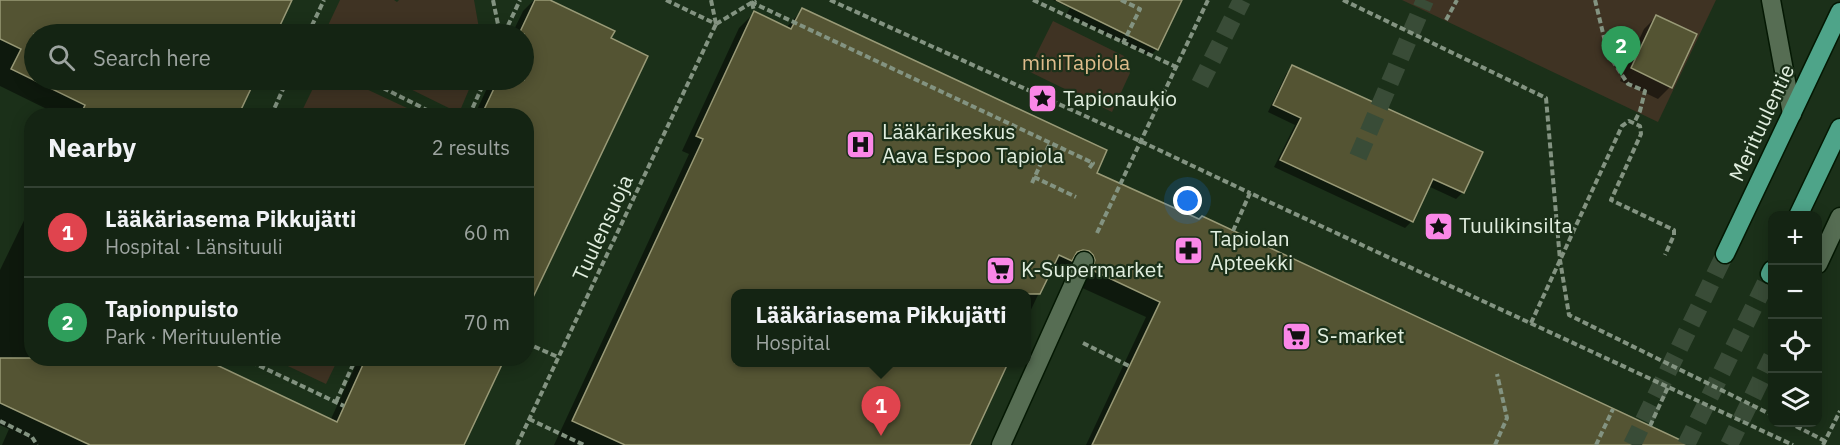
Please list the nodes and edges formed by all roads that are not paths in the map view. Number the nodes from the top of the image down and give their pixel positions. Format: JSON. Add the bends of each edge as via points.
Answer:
{"nodes":[{"id":1,"x":1771,"y":0,"type":"edge"},
{"id":2,"x":1840,"y":12,"type":"edge"},
{"id":3,"x":1792,"y":114,"type":"junction"},
{"id":4,"x":1840,"y":128,"type":"edge"},
{"id":5,"x":1800,"y":211,"type":"edge"},
{"id":6,"x":1840,"y":217,"type":"edge"},
{"id":7,"x":1725,"y":254,"type":"tunnel mouth"},
{"id":8,"x":1822,"y":255,"type":"edge"},
{"id":9,"x":1084,"y":261,"type":"road end"},
{"id":10,"x":1001,"y":445,"type":"edge"}],
"edges":[{"from":1,"to":3,"type":"street"},
{"from":2,"to":3,"type":"main road","name":"Merituulentie"},
{"from":3,"to":7,"type":"main road","name":"Merituulentie"},
{"from":4,"to":5,"type":"main road"},
{"from":6,"to":8,"type":"street"},
{"from":9,"to":10,"type":"street"}]}
